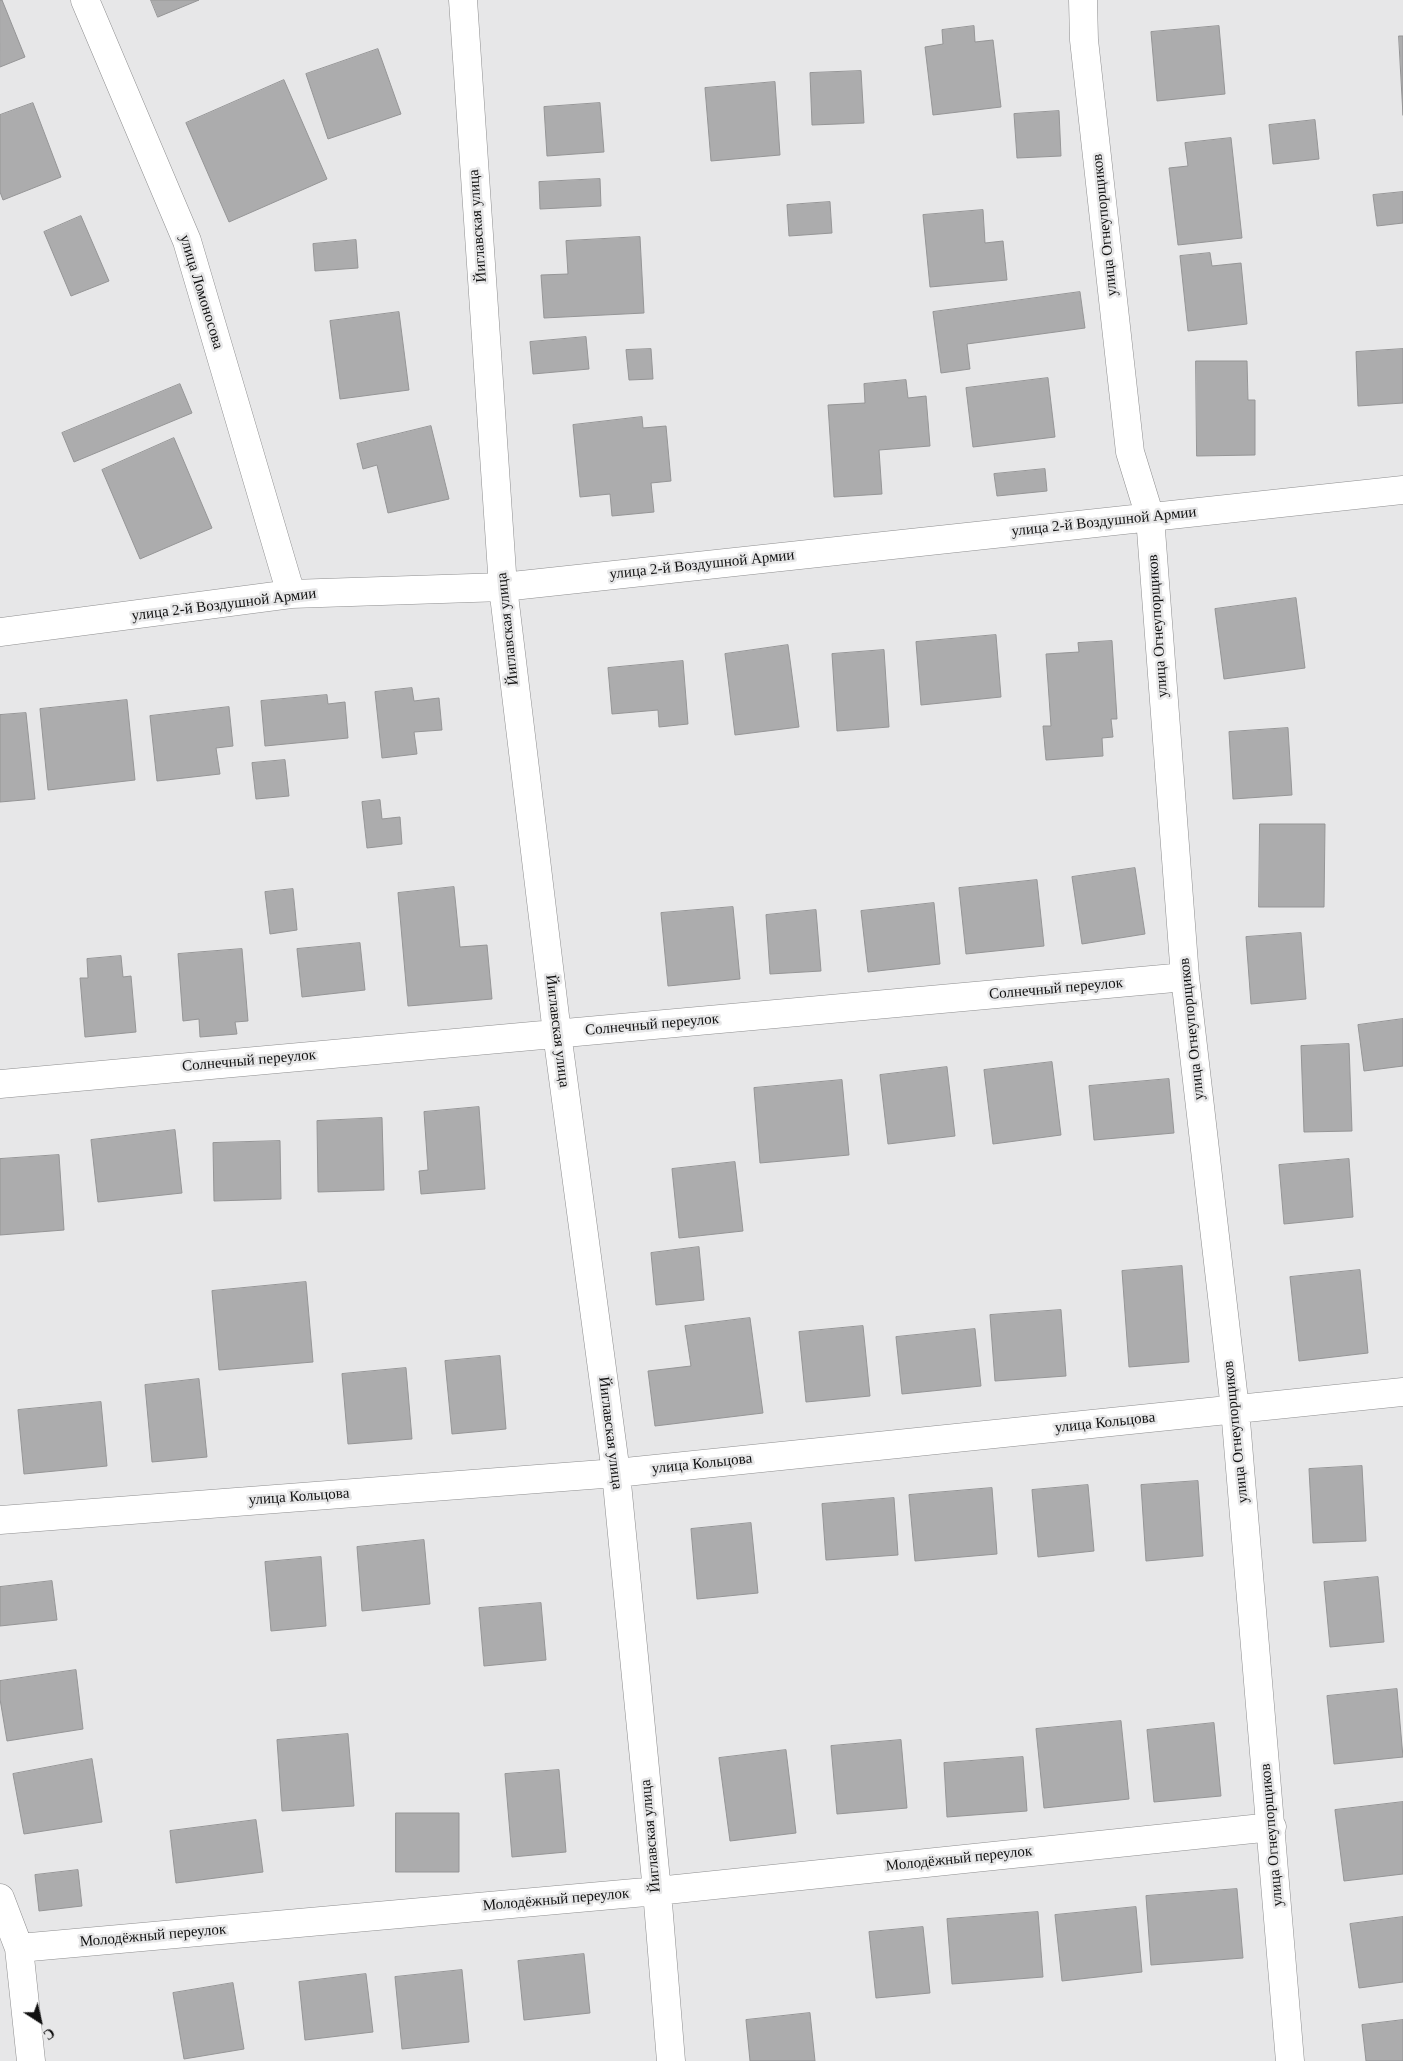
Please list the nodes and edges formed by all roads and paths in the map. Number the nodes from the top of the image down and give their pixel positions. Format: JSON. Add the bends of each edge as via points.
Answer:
{"nodes":[{"id":1,"x":85,"y":0,"type":"edge"},
{"id":2,"x":463,"y":0,"type":"edge"},
{"id":3,"x":1083,"y":0,"type":"edge"},
{"id":4,"x":1403,"y":490,"type":"edge"},
{"id":5,"x":1150,"y":517,"type":"junction"},
{"id":6,"x":502,"y":587,"type":"junction"},
{"id":7,"x":291,"y":594,"type":"junction"},
{"id":8,"x":0,"y":632,"type":"edge"},
{"id":9,"x":1185,"y":977,"type":"junction"},
{"id":10,"x":557,"y":1033,"type":"junction"},
{"id":11,"x":0,"y":1084,"type":"edge"},
{"id":12,"x":1403,"y":1392,"type":"edge"},
{"id":13,"x":1235,"y":1409,"type":"junction"},
{"id":14,"x":616,"y":1473,"type":"junction"},
{"id":15,"x":0,"y":1520,"type":"edge"},
{"id":16,"x":1272,"y":1826,"type":"junction"},
{"id":17,"x":657,"y":1891,"type":"junction"},
{"id":18,"x":0,"y":1898,"type":"edge"},
{"id":19,"x":19,"y":1948,"type":"junction"},
{"id":20,"x":31,"y":2061,"type":"edge"},
{"id":21,"x":671,"y":2061,"type":"edge"},
{"id":22,"x":1290,"y":2061,"type":"edge"}],
"edges":[{"from":1,"to":7,"type":"street","name":"улица Ломоносова","via":[[187,241]]},
{"from":2,"to":6,"type":"street","name":"Йиглавская улица"},
{"from":3,"to":5,"type":"street","name":"улица Огнеупорщиков","via":[[1085,49],[1130,452]]},
{"from":4,"to":5,"type":"street","name":"улица 2-й Воздушной Армии"},
{"from":5,"to":6,"type":"street","name":"улица 2-й Воздушной Армии"},
{"from":5,"to":9,"type":"street","name":"улица Огнеупорщиков"},
{"from":6,"to":7,"type":"street","name":"улица 2-й Воздушной Армии"},
{"from":6,"to":10,"type":"street","name":"Йиглавская улица"},
{"from":7,"to":8,"type":"street","name":"улица 2-й Воздушной Армии"},
{"from":9,"to":10,"type":"street","name":"Солнечный переулок"},
{"from":9,"to":13,"type":"street","name":"улица Огнеупорщиков"},
{"from":10,"to":11,"type":"street","name":"Солнечный переулок"},
{"from":10,"to":14,"type":"street","name":"Йиглавская улица"},
{"from":12,"to":13,"type":"street","name":"улица Кольцова"},
{"from":13,"to":14,"type":"street","name":"улица Кольцова"},
{"from":13,"to":16,"type":"street","name":"улица Огнеупорщиков"},
{"from":14,"to":15,"type":"street","name":"улица Кольцова"},
{"from":14,"to":17,"type":"street","name":"Йиглавская улица"},
{"from":16,"to":17,"type":"street","name":"Молодёжный переулок"},
{"from":16,"to":22,"type":"street","name":"улица Огнеупорщиков"},
{"from":17,"to":19,"type":"street","name":"Молодёжный переулок"},
{"from":17,"to":21,"type":"street","name":"Йиглавская улица"},
{"from":18,"to":19,"type":"street"},
{"from":19,"to":20,"type":"street"}]}
